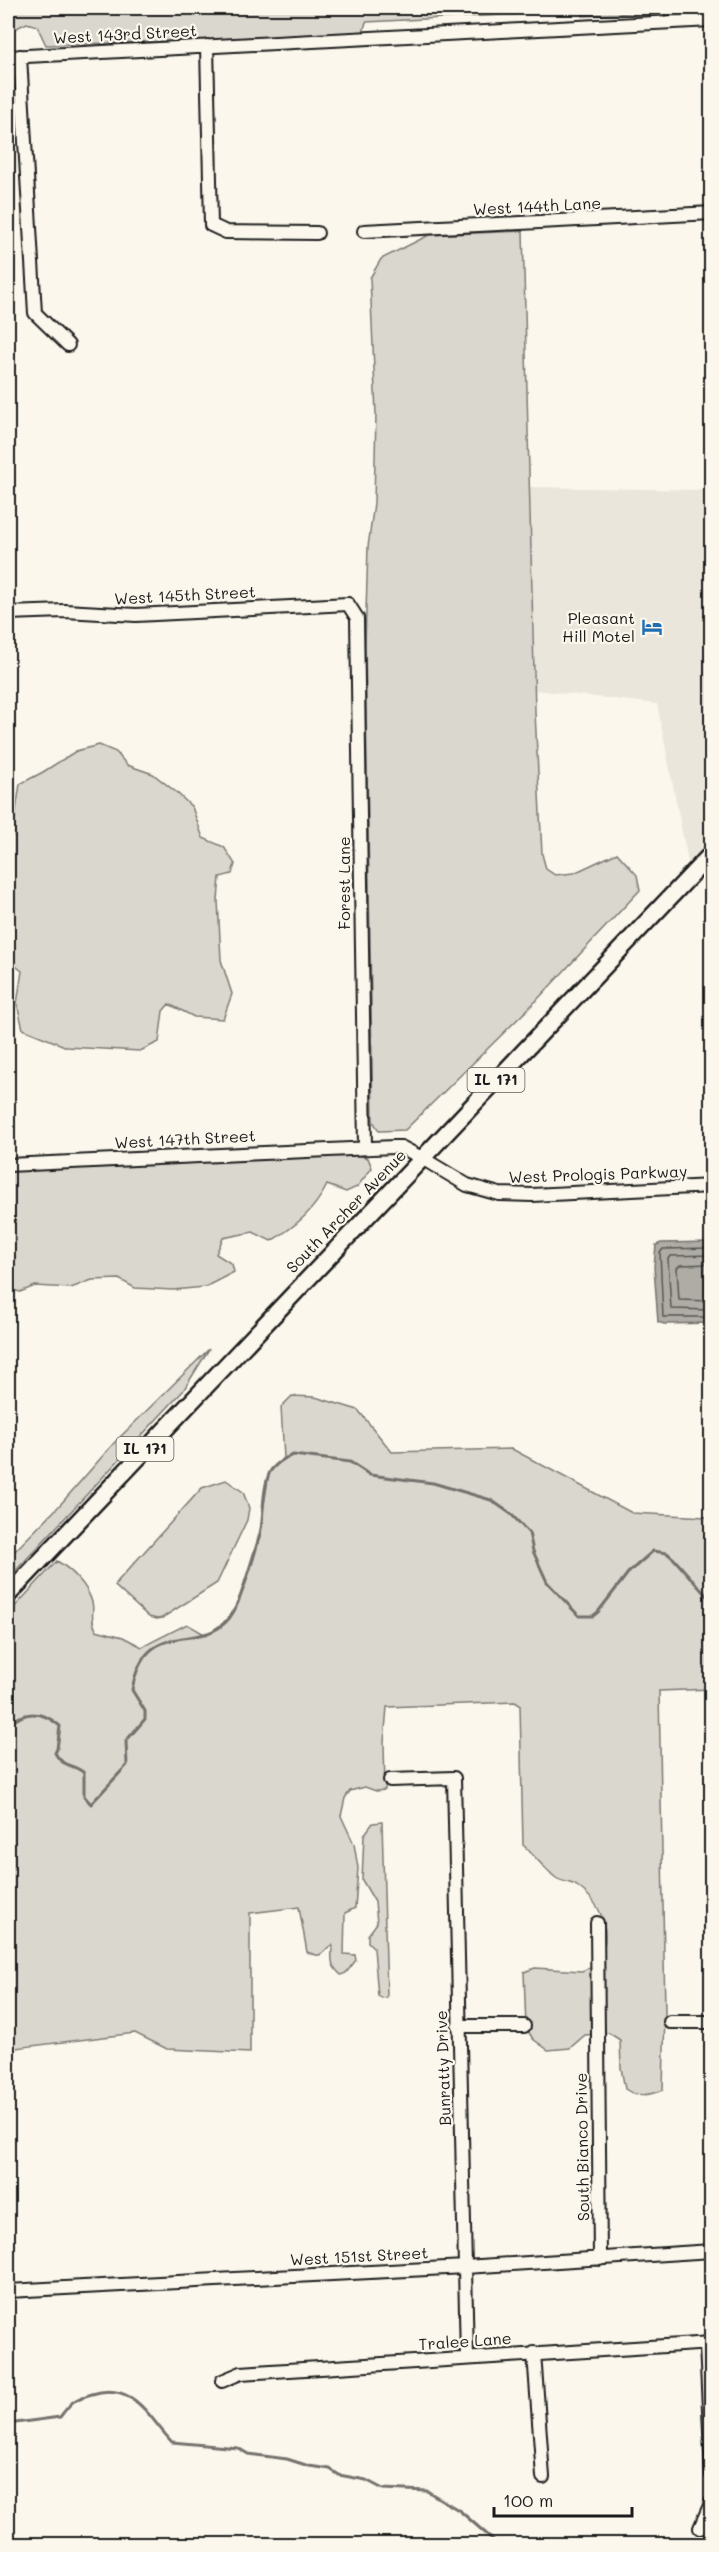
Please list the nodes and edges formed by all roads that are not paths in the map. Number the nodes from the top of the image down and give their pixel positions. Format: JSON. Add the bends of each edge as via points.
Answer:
{"nodes":[{"id":1,"x":711,"y":20,"type":"edge"},
{"id":2,"x":207,"y":46,"type":"junction"},
{"id":3,"x":14,"y":56,"type":"edge"},
{"id":4,"x":711,"y":213,"type":"edge"},
{"id":5,"x":364,"y":231,"type":"dead end"},
{"id":6,"x":317,"y":233,"type":"dead end"},
{"id":7,"x":68,"y":345,"type":"dead end"},
{"id":8,"x":8,"y":613,"type":"edge"},
{"id":9,"x":357,"y":618,"type":"joint"},
{"id":10,"x":711,"y":853,"type":"edge"},
{"id":11,"x":365,"y":1147,"type":"junction"},
{"id":12,"x":422,"y":1158,"type":"junction"},
{"id":13,"x":8,"y":1165,"type":"edge"},
{"id":14,"x":711,"y":1186,"type":"edge"},
{"id":15,"x":8,"y":1596,"type":"edge"},
{"id":16,"x":390,"y":1780,"type":"dead end"},
{"id":17,"x":597,"y":1923,"type":"dead end"},
{"id":18,"x":670,"y":2022,"type":"dead end"},
{"id":19,"x":711,"y":2022,"type":"edge"},
{"id":20,"x":458,"y":2026,"type":"junction"},
{"id":21,"x":524,"y":2026,"type":"dead end"},
{"id":22,"x":711,"y":2251,"type":"edge"},
{"id":23,"x":600,"y":2259,"type":"junction"},
{"id":24,"x":465,"y":2267,"type":"junction"},
{"id":25,"x":8,"y":2291,"type":"edge"},
{"id":26,"x":709,"y":2344,"type":"edge"},
{"id":27,"x":534,"y":2353,"type":"junction"},
{"id":28,"x":467,"y":2357,"type":"junction"},
{"id":29,"x":222,"y":2380,"type":"dead end"},
{"id":30,"x":711,"y":2475,"type":"edge"},
{"id":31,"x":543,"y":2477,"type":"dead end"},
{"id":32,"x":711,"y":2501,"type":"edge"},
{"id":33,"x":700,"y":2528,"type":"dead end"}],
"edges":[{"from":1,"to":2,"type":"street","name":"West 143rd Street"},
{"from":2,"to":3,"type":"street","name":"West 143rd Street"},
{"from":2,"to":6,"type":"street","via":[[211,225],[226,232]]},
{"from":3,"to":7,"type":"street","via":[[35,313]]},
{"from":4,"to":5,"type":"street","name":"West 144th Lane"},
{"from":8,"to":9,"type":"street","name":"West 145th Street","via":[[136,615],[348,604]]},
{"from":9,"to":11,"type":"street","name":"Forest Lane"},
{"from":10,"to":12,"type":"main road","name":"South Archer Avenue","number":"IL 171"},
{"from":11,"to":12,"type":"street","name":"West 147th Street","via":[[401,1148]]},
{"from":11,"to":13,"type":"street","name":"West 147th Street"},
{"from":12,"to":14,"type":"street","name":"West Prologis Parkway","via":[[467,1185],[507,1195]]},
{"from":12,"to":15,"type":"main road","name":"South Archer Avenue","number":"IL 171"},
{"from":16,"to":20,"type":"street","name":"Bunratty Drive","via":[[454,1778]]},
{"from":17,"to":23,"type":"street","name":"South Bianco Drive"},
{"from":18,"to":19,"type":"street"},
{"from":20,"to":21,"type":"street"},
{"from":20,"to":24,"type":"street","name":"Bunratty Drive"},
{"from":22,"to":23,"type":"street","name":"West 151st Street"},
{"from":23,"to":24,"type":"street","name":"West 151st Street"},
{"from":24,"to":25,"type":"street","name":"West 151st Street"},
{"from":24,"to":28,"type":"street","name":"Bunratty Drive"},
{"from":26,"to":27,"type":"street","name":"Tralee Lane"},
{"from":26,"to":30,"type":"street"},
{"from":27,"to":28,"type":"street","name":"Tralee Lane"},
{"from":27,"to":31,"type":"street"},
{"from":28,"to":29,"type":"street","name":"Tralee Lane","via":[[241,2373]]},
{"from":32,"to":33,"type":"street"}]}
